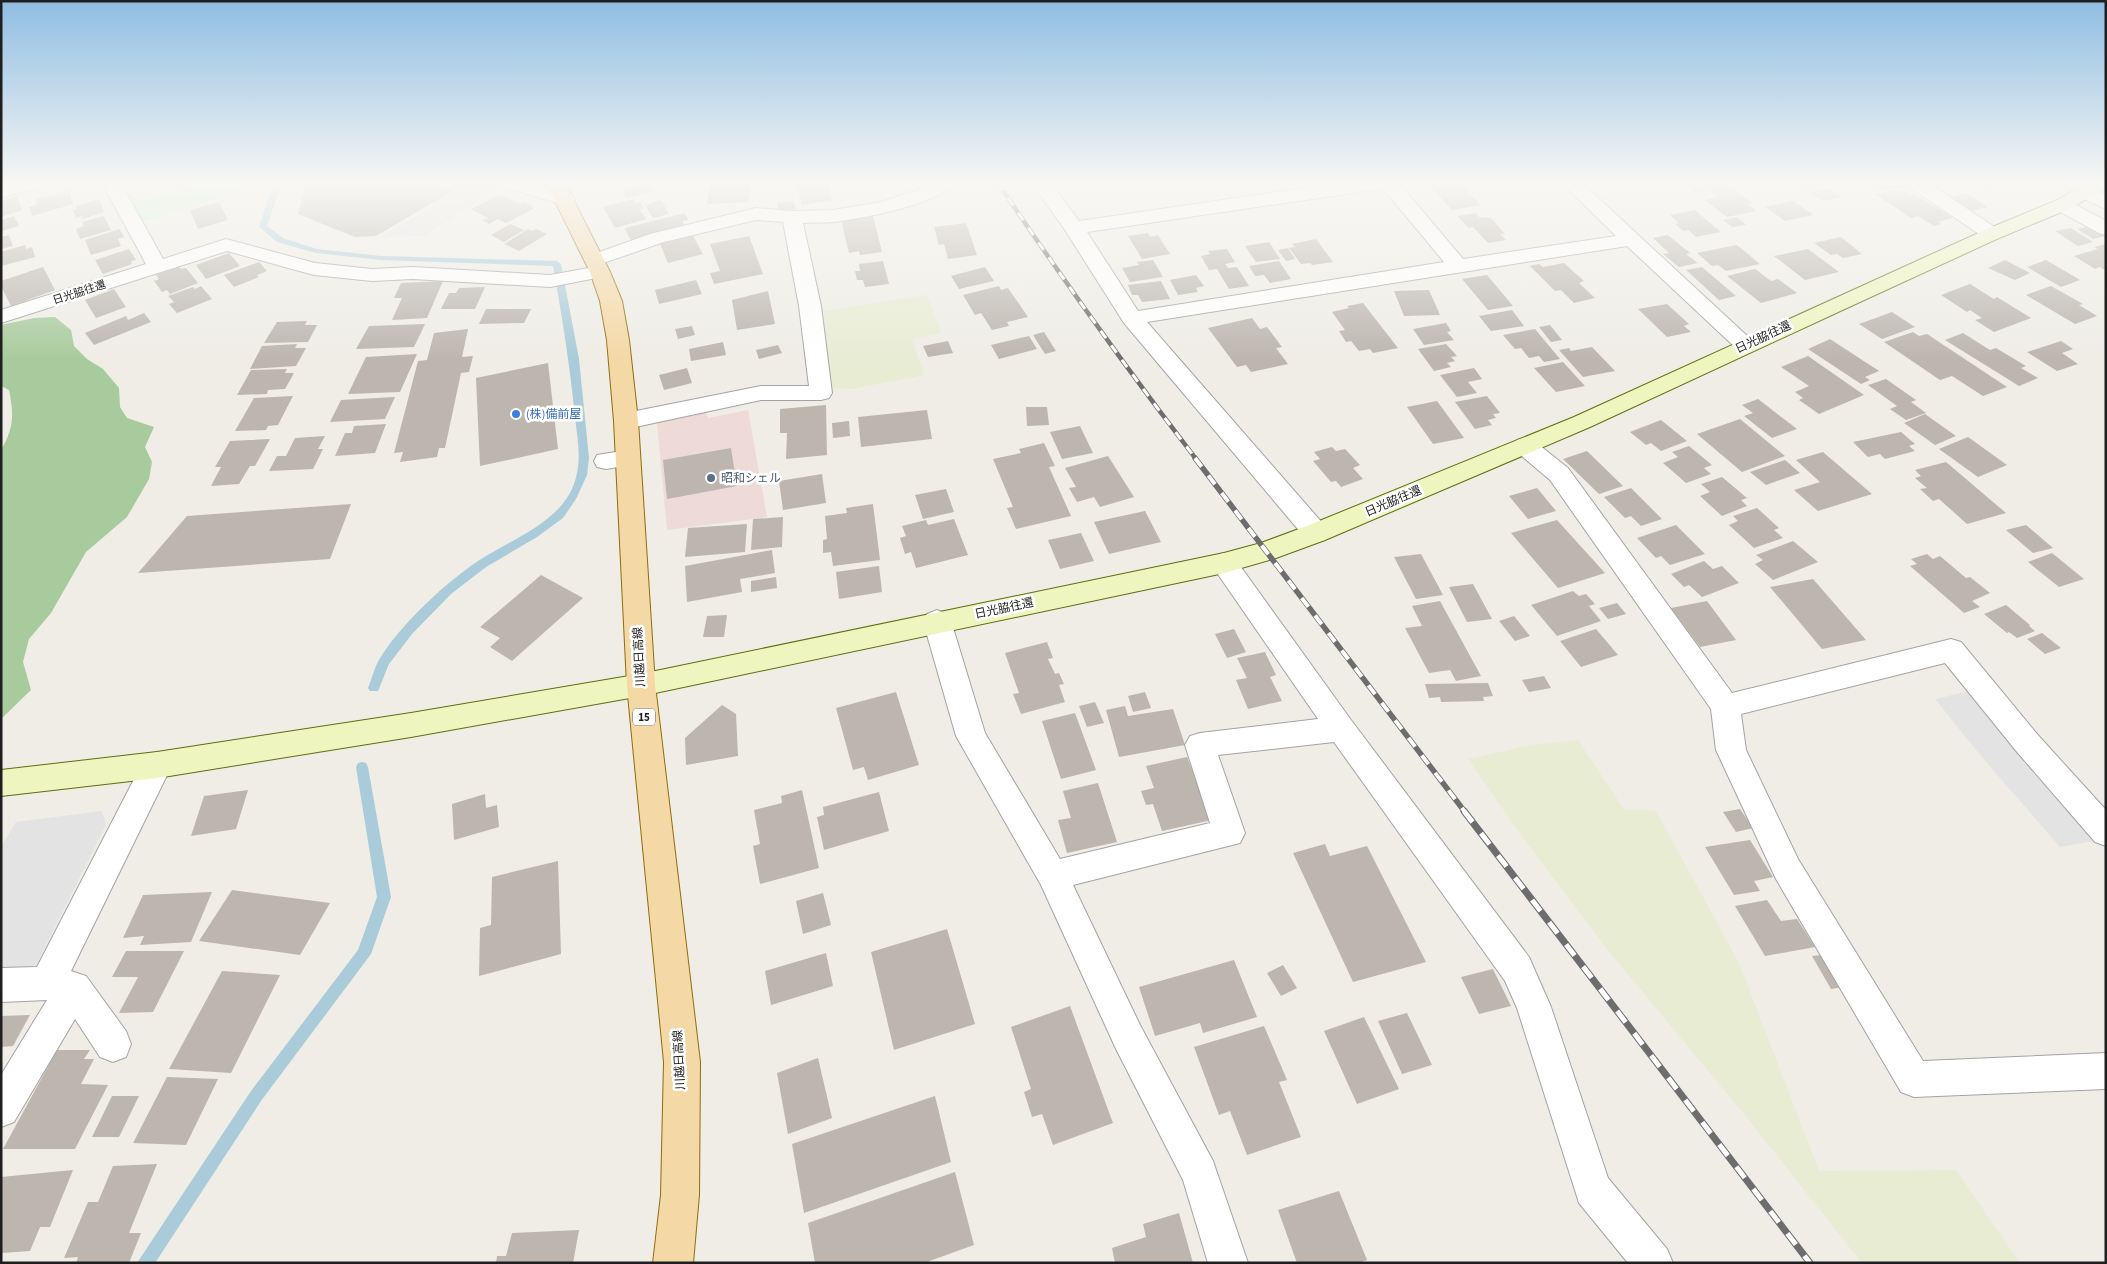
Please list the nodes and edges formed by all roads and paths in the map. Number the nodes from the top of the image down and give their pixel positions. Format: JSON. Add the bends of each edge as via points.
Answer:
{"nodes":[{"id":1,"x":144,"y":242,"type":"edge"},
{"id":2,"x":579,"y":242,"type":"edge"},
{"id":3,"x":649,"y":242,"type":"edge"},
{"id":4,"x":797,"y":242,"type":"edge"},
{"id":5,"x":1083,"y":242,"type":"edge"},
{"id":6,"x":1438,"y":242,"type":"edge"},
{"id":7,"x":1613,"y":242,"type":"edge"},
{"id":8,"x":1635,"y":242,"type":"edge"},
{"id":9,"x":1974,"y":242,"type":"edge"},
{"id":10,"x":157,"y":266,"type":"junction"},
{"id":11,"x":1458,"y":266,"type":"junction"},
{"id":12,"x":590,"y":270,"type":"junction"},
{"id":13,"x":1,"y":317,"type":"edge"},
{"id":14,"x":1132,"y":318,"type":"junction"},
{"id":15,"x":1746,"y":345,"type":"junction"},
{"id":16,"x":626,"y":421,"type":"junction"},
{"id":17,"x":1525,"y":446,"type":"junction"},
{"id":18,"x":1316,"y":533,"type":"junction"},
{"id":19,"x":1224,"y":563,"type":"junction"},
{"id":20,"x":937,"y":621,"type":"junction"},
{"id":21,"x":641,"y":685,"type":"junction"},
{"id":22,"x":1725,"y":706,"type":"junction"},
{"id":23,"x":1341,"y":729,"type":"junction"},
{"id":24,"x":157,"y":765,"type":"junction"},
{"id":25,"x":1,"y":783,"type":"edge"},
{"id":26,"x":2106,"y":832,"type":"edge"},
{"id":27,"x":1052,"y":876,"type":"junction"},
{"id":28,"x":1,"y":985,"type":"edge"},
{"id":29,"x":61,"y":985,"type":"junction"},
{"id":30,"x":113,"y":1044,"type":"dead end"},
{"id":31,"x":2106,"y":1071,"type":"edge"},
{"id":32,"x":1,"y":1109,"type":"edge"},
{"id":33,"x":673,"y":1263,"type":"edge"},
{"id":34,"x":1228,"y":1263,"type":"edge"},
{"id":35,"x":1653,"y":1263,"type":"edge"}],
"edges":[{"from":1,"to":10,"type":"street"},
{"from":2,"to":12,"type":"main road","name":"川越日高線","number":"15"},
{"from":3,"to":12,"type":"street","name":"日光脇往還"},
{"from":4,"to":16,"type":"street","via":[[810,306],[821,393],[762,393]]},
{"from":5,"to":14,"type":"street"},
{"from":6,"to":11,"type":"street"},
{"from":7,"to":11,"type":"street"},
{"from":8,"to":15,"type":"street"},
{"from":9,"to":15,"type":"street","name":"日光脇往還"},
{"from":10,"to":12,"type":"street","name":"日光脇往還","via":[[226,245],[314,269],[372,275],[414,273],[550,281]]},
{"from":10,"to":13,"type":"street","name":"日光脇往還"},
{"from":11,"to":14,"type":"street"},
{"from":12,"to":16,"type":"main road","name":"川越日高線","number":"15","via":[[611,301]]},
{"from":14,"to":18,"type":"street"},
{"from":15,"to":17,"type":"street","name":"日光脇往還"},
{"from":16,"to":21,"type":"main road","name":"川越日高線","number":"15","via":[[617,460]]},
{"from":17,"to":18,"type":"street","name":"日光脇往還"},
{"from":17,"to":22,"type":"street","via":[[1559,474]]},
{"from":18,"to":19,"type":"street","name":"日光脇往還"},
{"from":19,"to":20,"type":"street","name":"日光脇往還"},
{"from":19,"to":23,"type":"street"},
{"from":20,"to":21,"type":"street","name":"日光脇往還"},
{"from":20,"to":27,"type":"street","via":[[971,736]]},
{"from":21,"to":24,"type":"street","name":"日光脇往還"},
{"from":21,"to":33,"type":"main road","name":"川越日高線","number":"15","via":[[682,1062],[680,1195]]},
{"from":22,"to":26,"type":"street","via":[[1951,650]]},
{"from":22,"to":31,"type":"street","via":[[1731,750],[1787,869],[1914,1079]]},
{"from":23,"to":27,"type":"street","via":[[1200,745],[1229,833]]},
{"from":23,"to":35,"type":"street","via":[[1517,969],[1534,1008],[1593,1189]]},
{"from":24,"to":25,"type":"street","name":"日光脇往還"},
{"from":24,"to":29,"type":"street"},
{"from":27,"to":34,"type":"street","via":[[1128,1037],[1200,1174]]},
{"from":28,"to":29,"type":"street"},
{"from":29,"to":30,"type":"street"},
{"from":29,"to":32,"type":"street"}]}
